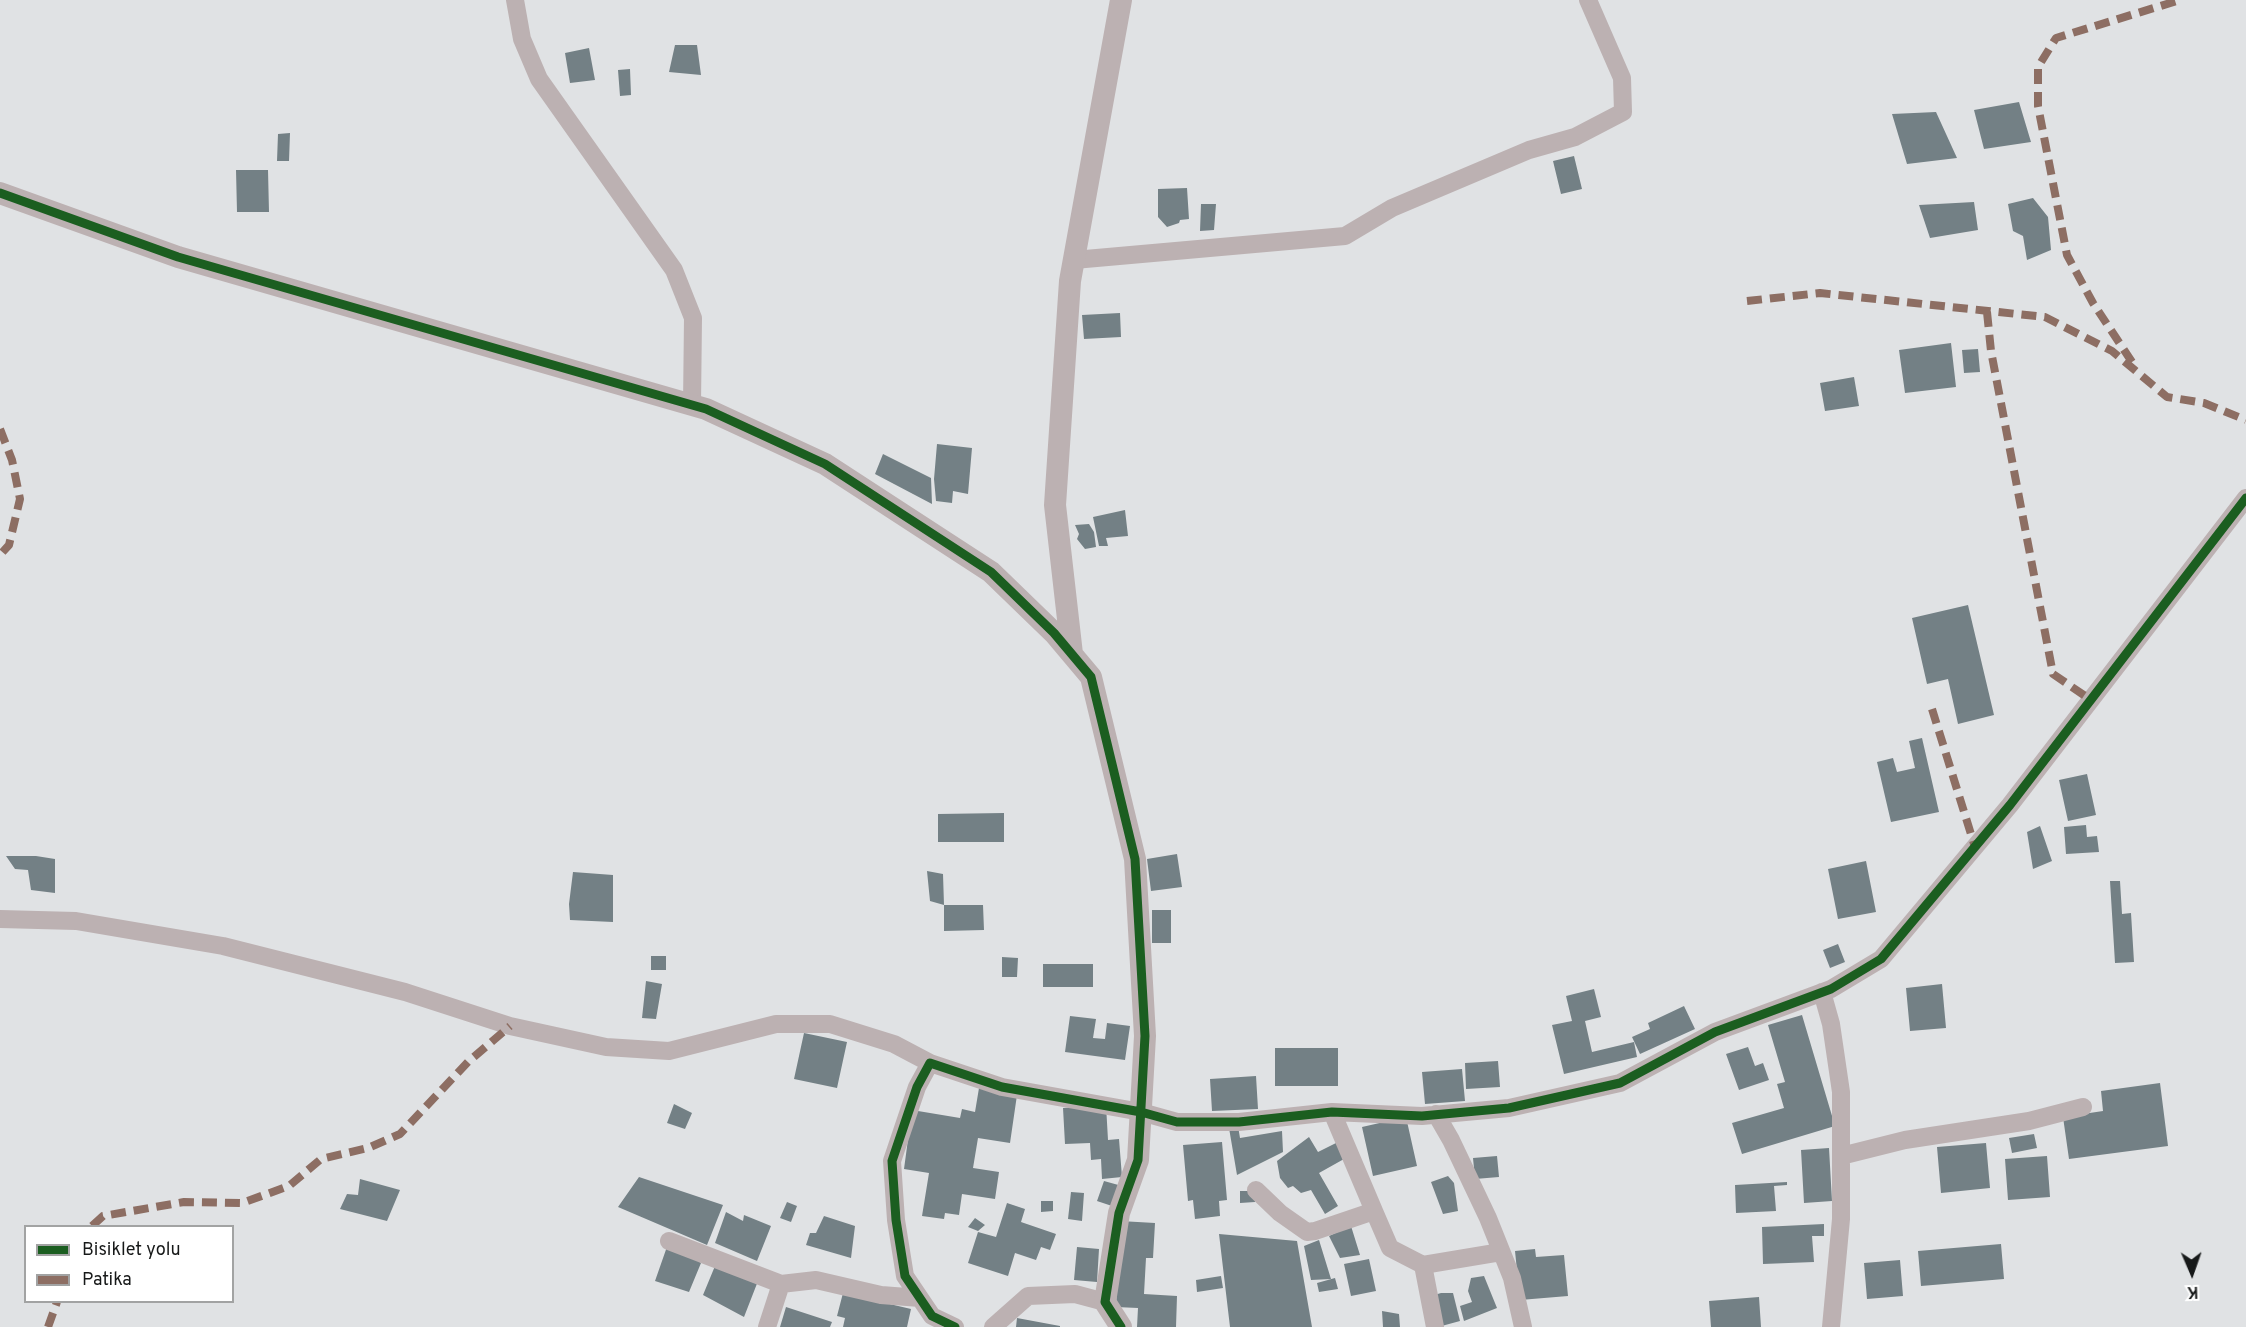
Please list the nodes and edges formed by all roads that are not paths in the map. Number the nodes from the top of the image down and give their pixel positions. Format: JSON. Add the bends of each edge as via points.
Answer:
{"nodes":[{"id":1,"x":515,"y":0,"type":"edge"},
{"id":2,"x":1121,"y":0,"type":"edge"},
{"id":3,"x":1588,"y":0,"type":"edge"},
{"id":4,"x":0,"y":193,"type":"edge"},
{"id":5,"x":1074,"y":260,"type":"junction"},
{"id":6,"x":692,"y":405,"type":"junction"},
{"id":7,"x":2246,"y":498,"type":"edge"},
{"id":8,"x":1072,"y":654,"type":"junction"},
{"id":9,"x":0,"y":919,"type":"edge"},
{"id":10,"x":1822,"y":992,"type":"junction"},
{"id":11,"x":930,"y":1063,"type":"junction"},
{"id":12,"x":2083,"y":1107,"type":"dead end"},
{"id":13,"x":1141,"y":1112,"type":"junction"},
{"id":14,"x":1332,"y":1112,"type":"junction"},
{"id":15,"x":1436,"y":1114,"type":"junction"},
{"id":16,"x":1841,"y":1155,"type":"junction"},
{"id":17,"x":1256,"y":1190,"type":"dead end"},
{"id":18,"x":1374,"y":1211,"type":"junction"},
{"id":19,"x":669,"y":1241,"type":"dead end"},
{"id":20,"x":1501,"y":1252,"type":"junction"},
{"id":21,"x":1423,"y":1265,"type":"junction"},
{"id":22,"x":781,"y":1284,"type":"junction"},
{"id":23,"x":920,"y":1298,"type":"junction"},
{"id":24,"x":1105,"y":1302,"type":"junction"},
{"id":25,"x":767,"y":1327,"type":"edge"},
{"id":26,"x":955,"y":1327,"type":"edge"},
{"id":27,"x":993,"y":1327,"type":"edge"},
{"id":28,"x":1121,"y":1327,"type":"edge"},
{"id":29,"x":1435,"y":1327,"type":"edge"},
{"id":30,"x":1523,"y":1327,"type":"edge"},
{"id":31,"x":1831,"y":1327,"type":"edge"}],
"edges":[{"from":1,"to":6,"type":"street","via":[[522,39],[539,79],[674,270],[693,318]]},
{"from":2,"to":5,"type":"street"},
{"from":3,"to":5,"type":"street","via":[[1622,78],[1623,112],[1575,137],[1529,150],[1403,204],[1345,236]]},
{"from":4,"to":6,"type":"street","via":[[178,257]]},
{"from":5,"to":8,"type":"street","via":[[1055,505]]},
{"from":6,"to":8,"type":"street","via":[[825,464],[991,572]]},
{"from":7,"to":10,"type":"street","via":[[2010,805],[1881,959]]},
{"from":8,"to":13,"type":"street","via":[[1091,677],[1135,859],[1145,1036]]},
{"from":9,"to":11,"type":"street","via":[[76,921],[223,946],[405,992],[510,1026],[606,1047],[669,1051],[776,1024],[830,1024],[894,1044]]},
{"from":10,"to":15,"type":"street","via":[[1715,1032],[1620,1083],[1509,1108]]},
{"from":10,"to":16,"type":"street","via":[[1831,1023],[1841,1092]]},
{"from":11,"to":13,"type":"street","via":[[1002,1087]]},
{"from":11,"to":23,"type":"street","via":[[917,1087],[892,1161],[905,1276]]},
{"from":12,"to":16,"type":"street","via":[[2029,1121],[1905,1140]]},
{"from":13,"to":14,"type":"street","via":[[1177,1122],[1239,1122]]},
{"from":13,"to":24,"type":"street","via":[[1138,1160],[1119,1213]]},
{"from":14,"to":15,"type":"street"},
{"from":14,"to":18,"type":"street"},
{"from":15,"to":20,"type":"street","via":[[1474,1187]]},
{"from":16,"to":31,"type":"street","via":[[1841,1219]]},
{"from":17,"to":18,"type":"street","via":[[1308,1232]]},
{"from":18,"to":21,"type":"street","via":[[1390,1248]]},
{"from":19,"to":22,"type":"street"},
{"from":20,"to":21,"type":"street"},
{"from":20,"to":30,"type":"street","via":[[1512,1278]]},
{"from":21,"to":29,"type":"street"},
{"from":22,"to":23,"type":"street","via":[[816,1280],[881,1295]]},
{"from":22,"to":25,"type":"street"},
{"from":23,"to":26,"type":"street","via":[[932,1316]]},
{"from":24,"to":27,"type":"street","via":[[1075,1294],[1028,1296]]},
{"from":24,"to":28,"type":"street"}]}
